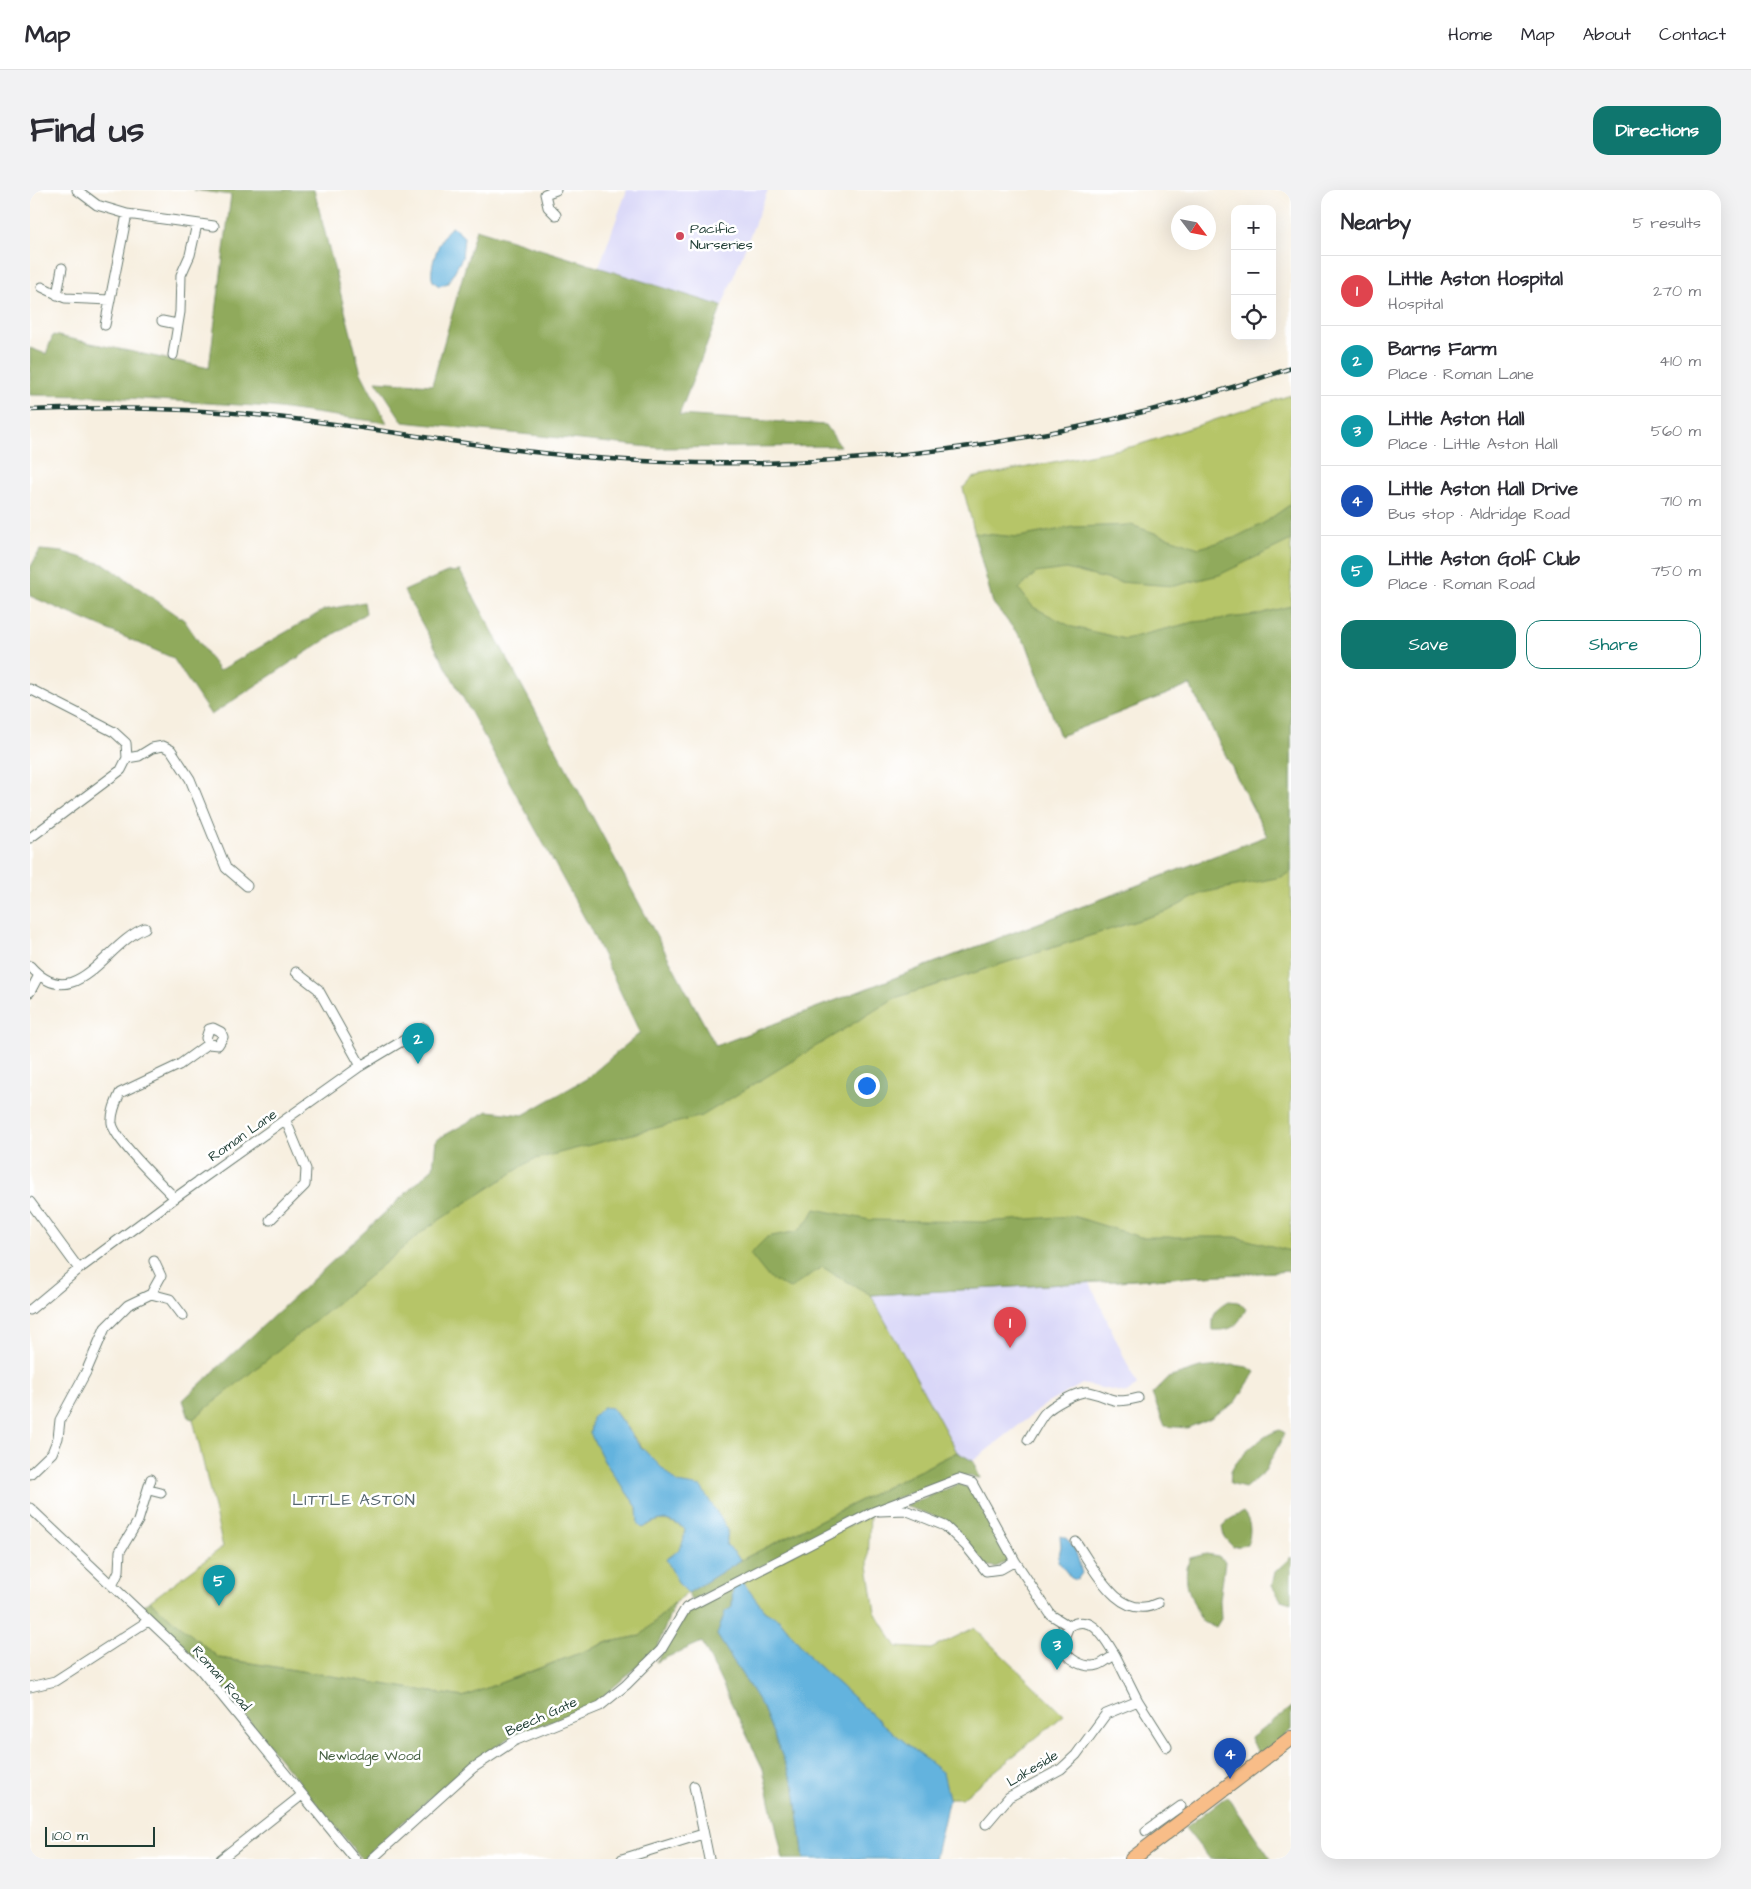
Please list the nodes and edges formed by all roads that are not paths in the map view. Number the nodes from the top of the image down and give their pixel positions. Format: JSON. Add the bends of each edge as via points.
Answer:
{"nodes":[{"id":1,"x":78,"y":190,"type":"edge"},
{"id":2,"x":556,"y":190,"type":"edge"},
{"id":3,"x":541,"y":192,"type":"edge"},
{"id":4,"x":128,"y":214,"type":"junction"},
{"id":5,"x":556,"y":215,"type":"dead end"},
{"id":6,"x":197,"y":224,"type":"junction"},
{"id":7,"x":214,"y":226,"type":"dead end"},
{"id":8,"x":62,"y":268,"type":"dead end"},
{"id":9,"x":42,"y":287,"type":"dead end"},
{"id":10,"x":57,"y":295,"type":"junction"},
{"id":11,"x":110,"y":300,"type":"junction"},
{"id":12,"x":162,"y":321,"type":"dead end"},
{"id":13,"x":177,"y":324,"type":"junction"},
{"id":14,"x":105,"y":325,"type":"dead end"},
{"id":15,"x":173,"y":355,"type":"dead end"},
{"id":16,"x":30,"y":689,"type":"edge"},
{"id":17,"x":127,"y":758,"type":"junction"},
{"id":18,"x":30,"y":838,"type":"edge"},
{"id":19,"x":247,"y":886,"type":"dead end"},
{"id":20,"x":146,"y":928,"type":"dead end"},
{"id":21,"x":30,"y":966,"type":"edge"},
{"id":22,"x":296,"y":972,"type":"dead end"},
{"id":23,"x":39,"y":975,"type":"junction"},
{"id":24,"x":30,"y":992,"type":"edge"},
{"id":25,"x":424,"y":1028,"type":"dead end"},
{"id":26,"x":208,"y":1044,"type":"dead end"},
{"id":27,"x":361,"y":1066,"type":"junction"},
{"id":28,"x":286,"y":1121,"type":"junction"},
{"id":29,"x":175,"y":1198,"type":"junction"},
{"id":30,"x":30,"y":1202,"type":"edge"},
{"id":31,"x":270,"y":1220,"type":"dead end"},
{"id":32,"x":154,"y":1260,"type":"dead end"},
{"id":33,"x":79,"y":1269,"type":"junction"},
{"id":34,"x":151,"y":1294,"type":"junction"},
{"id":35,"x":30,"y":1310,"type":"edge"},
{"id":36,"x":183,"y":1316,"type":"dead end"},
{"id":37,"x":1138,"y":1398,"type":"dead end"},
{"id":38,"x":1028,"y":1440,"type":"dead end"},
{"id":39,"x":30,"y":1474,"type":"edge"},
{"id":40,"x":151,"y":1479,"type":"dead end"},
{"id":41,"x":149,"y":1490,"type":"junction"},
{"id":42,"x":161,"y":1493,"type":"dead end"},
{"id":43,"x":30,"y":1508,"type":"edge"},
{"id":44,"x":873,"y":1512,"type":"junction"},
{"id":45,"x":1076,"y":1542,"type":"dead end"},
{"id":46,"x":1015,"y":1561,"type":"junction"},
{"id":47,"x":112,"y":1586,"type":"junction"},
{"id":48,"x":1158,"y":1603,"type":"dead end"},
{"id":49,"x":148,"y":1621,"type":"junction"},
{"id":50,"x":1069,"y":1626,"type":"junction"},
{"id":51,"x":1115,"y":1655,"type":"junction"},
{"id":52,"x":30,"y":1686,"type":"edge"},
{"id":53,"x":1138,"y":1702,"type":"junction"},
{"id":54,"x":1291,"y":1738,"type":"edge"},
{"id":55,"x":1167,"y":1747,"type":"dead end"},
{"id":56,"x":694,"y":1786,"type":"dead end"},
{"id":57,"x":302,"y":1795,"type":"junction"},
{"id":58,"x":1179,"y":1813,"type":"junction"},
{"id":59,"x":986,"y":1824,"type":"dead end"},
{"id":60,"x":1146,"y":1831,"type":"dead end"},
{"id":61,"x":703,"y":1834,"type":"junction"},
{"id":62,"x":221,"y":1859,"type":"edge"},
{"id":63,"x":355,"y":1859,"type":"edge"},
{"id":64,"x":372,"y":1859,"type":"edge"},
{"id":65,"x":622,"y":1859,"type":"edge"},
{"id":66,"x":709,"y":1859,"type":"edge"},
{"id":67,"x":1132,"y":1859,"type":"edge"}],
"edges":[{"from":1,"to":4,"type":"street","via":[[97,205]]},
{"from":2,"to":3,"type":"street"},
{"from":3,"to":5,"type":"street"},
{"from":4,"to":6,"type":"street"},
{"from":4,"to":11,"type":"street"},
{"from":6,"to":7,"type":"street"},
{"from":6,"to":13,"type":"street","via":[[190,255],[181,275]]},
{"from":8,"to":10,"type":"street"},
{"from":9,"to":10,"type":"street"},
{"from":10,"to":11,"type":"street"},
{"from":11,"to":14,"type":"street"},
{"from":12,"to":13,"type":"street"},
{"from":13,"to":15,"type":"street"},
{"from":16,"to":17,"type":"street","via":[[114,732],[126,743]]},
{"from":17,"to":18,"type":"street","via":[[121,770]]},
{"from":17,"to":19,"type":"street","via":[[163,746],[172,750],[190,779],[226,868]]},
{"from":20,"to":23,"type":"street","via":[[124,940],[101,963],[76,981],[58,984]]},
{"from":21,"to":23,"type":"street"},
{"from":22,"to":27,"type":"street","via":[[318,989]]},
{"from":23,"to":24,"type":"street"},
{"from":25,"to":27,"type":"street","name":"Roman Lane"},
{"from":26,"to":29,"type":"street","via":[[179,1065],[120,1093],[113,1113],[112,1125],[121,1140]]},
{"from":27,"to":28,"type":"street","name":"Roman Lane"},
{"from":28,"to":29,"type":"street","name":"Roman Lane"},
{"from":28,"to":31,"type":"street","via":[[306,1169],[305,1185]]},
{"from":29,"to":33,"type":"street","name":"Roman Lane"},
{"from":30,"to":33,"type":"street"},
{"from":32,"to":34,"type":"street","via":[[161,1276]]},
{"from":33,"to":35,"type":"street","name":"Roman Lane"},
{"from":34,"to":36,"type":"street","via":[[170,1299]]},
{"from":34,"to":39,"type":"street","via":[[128,1305],[106,1328],[60,1420],[52,1453]]},
{"from":37,"to":38,"type":"street","via":[[1111,1401],[1082,1391],[1045,1412]]},
{"from":40,"to":41,"type":"street"},
{"from":41,"to":42,"type":"street"},
{"from":41,"to":47,"type":"street","via":[[138,1521],[120,1551],[119,1572]]},
{"from":43,"to":47,"type":"street","name":"Roman Road"},
{"from":44,"to":46,"type":"street","via":[[905,1510],[945,1526],[986,1570],[1001,1569]]},
{"from":44,"to":46,"type":"street","via":[[959,1479],[972,1483]]},
{"from":44,"to":64,"type":"street","name":"Beech Gate","via":[[686,1608],[661,1650],[600,1706],[514,1741],[473,1768]]},
{"from":45,"to":48,"type":"street","via":[[1104,1585],[1118,1598],[1146,1609]]},
{"from":46,"to":50,"type":"street","via":[[1051,1615]]},
{"from":47,"to":49,"type":"street","name":"Roman Road"},
{"from":49,"to":52,"type":"street","via":[[55,1681]]},
{"from":49,"to":57,"type":"street","name":"Roman Road","via":[[200,1669]]},
{"from":50,"to":51,"type":"street","via":[[1077,1621],[1088,1622],[1104,1636]]},
{"from":50,"to":51,"type":"street","via":[[1063,1644],[1066,1654],[1077,1662],[1099,1665]]},
{"from":51,"to":53,"type":"street"},
{"from":53,"to":55,"type":"street"},
{"from":53,"to":59,"type":"street","name":"Lakeside","via":[[1106,1714],[1071,1760],[1009,1797]]},
{"from":54,"to":58,"type":"main road"},
{"from":56,"to":61,"type":"street"},
{"from":57,"to":62,"type":"street"},
{"from":57,"to":63,"type":"street","name":"Roman Road"},
{"from":58,"to":60,"type":"street"},
{"from":58,"to":67,"type":"main road"},
{"from":61,"to":65,"type":"street"},
{"from":61,"to":66,"type":"street"}]}
